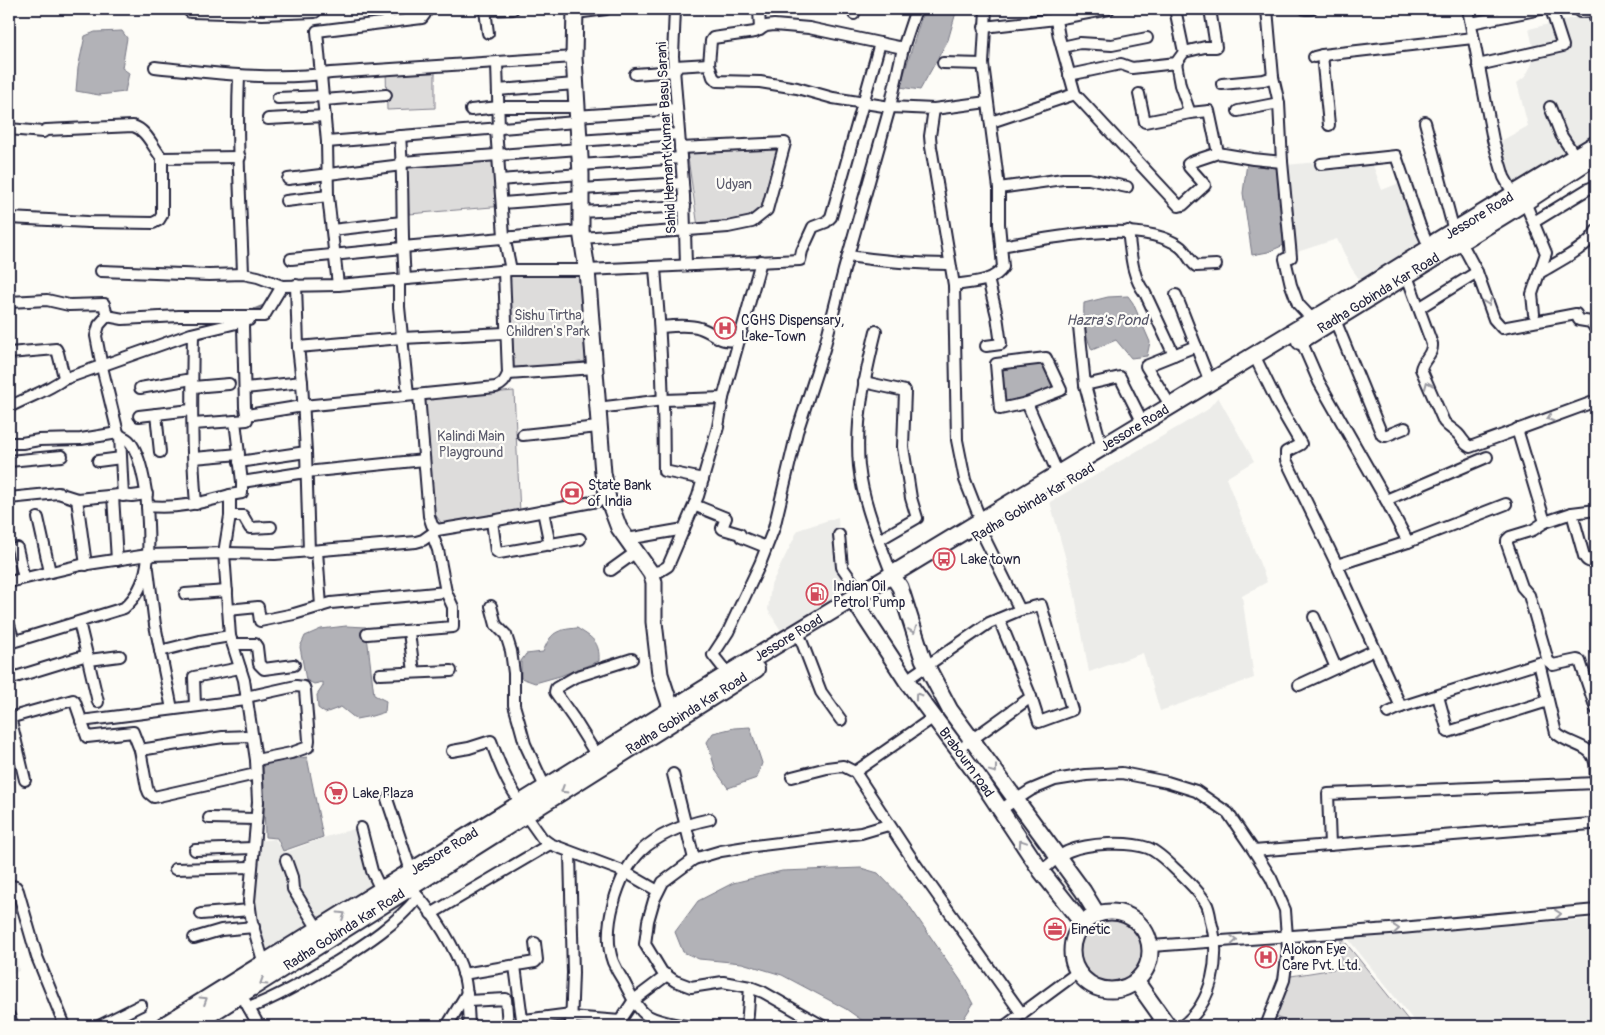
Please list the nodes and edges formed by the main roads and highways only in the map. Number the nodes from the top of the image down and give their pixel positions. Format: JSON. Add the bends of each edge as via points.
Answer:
{"nodes":[{"id":1,"x":1596,"y":144,"type":"edge"},
{"id":2,"x":1596,"y":155,"type":"edge"},
{"id":3,"x":1519,"y":198,"type":"junction"},
{"id":4,"x":1433,"y":253,"type":"junction"},
{"id":5,"x":1298,"y":335,"type":"junction"},
{"id":6,"x":1257,"y":360,"type":"junction"},
{"id":7,"x":981,"y":527,"type":"junction"},
{"id":8,"x":857,"y":601,"type":"joint"},
{"id":9,"x":800,"y":636,"type":"junction"},
{"id":10,"x":673,"y":715,"type":"junction"},
{"id":11,"x":523,"y":809,"type":"junction"},
{"id":12,"x":410,"y":883,"type":"junction"},
{"id":13,"x":241,"y":995,"type":"junction"},
{"id":14,"x":163,"y":1026,"type":"edge"},
{"id":15,"x":191,"y":1026,"type":"edge"}],
"edges":[{"from":1,"to":3,"type":"main road","name":"Jessore Road"},
{"from":2,"to":3,"type":"main road","name":"Radha Gobinda Kar Road"},
{"from":3,"to":4,"type":"main road","name":"Radha Gobinda Kar Road"},
{"from":4,"to":5,"type":"main road","via":[[1313,320]]},
{"from":4,"to":5,"type":"main road","name":"Radha Gobinda Kar Road","via":[[1407,276],[1335,320]]},
{"from":5,"to":6,"type":"main road","name":"Radha Gobinda Kar Road"},
{"from":6,"to":7,"type":"main road","name":"Radha Gobinda Kar Road"},
{"from":6,"to":7,"type":"main road","name":"Jessore Road","via":[[1210,382],[1058,474]]},
{"from":7,"to":8,"type":"main road","name":"Radha Gobinda Kar Road"},
{"from":8,"to":9,"type":"main road","name":"Jessore Road"},
{"from":9,"to":10,"type":"main road","name":"Radha Gobinda Kar Road"},
{"from":9,"to":10,"type":"main road","name":"Jessore Road","via":[[728,674]]},
{"from":10,"to":11,"type":"main road","name":"Radha Gobinda Kar Road","one_way":true},
{"from":10,"to":11,"type":"main road","name":"Jessore Road","via":[[544,788]]},
{"from":11,"to":12,"type":"main road","name":"Jessore Road"},
{"from":12,"to":13,"type":"main road","name":"Radha Gobinda Kar Road","one_way":true},
{"from":13,"to":12,"type":"main road","name":"Jessore Road","one_way":true,"via":[[264,964],[382,890]]},
{"from":14,"to":13,"type":"main road","name":"Jessore Road","one_way":true},
{"from":13,"to":15,"type":"main road","name":"Radha Gobinda Kar Road"}]}
